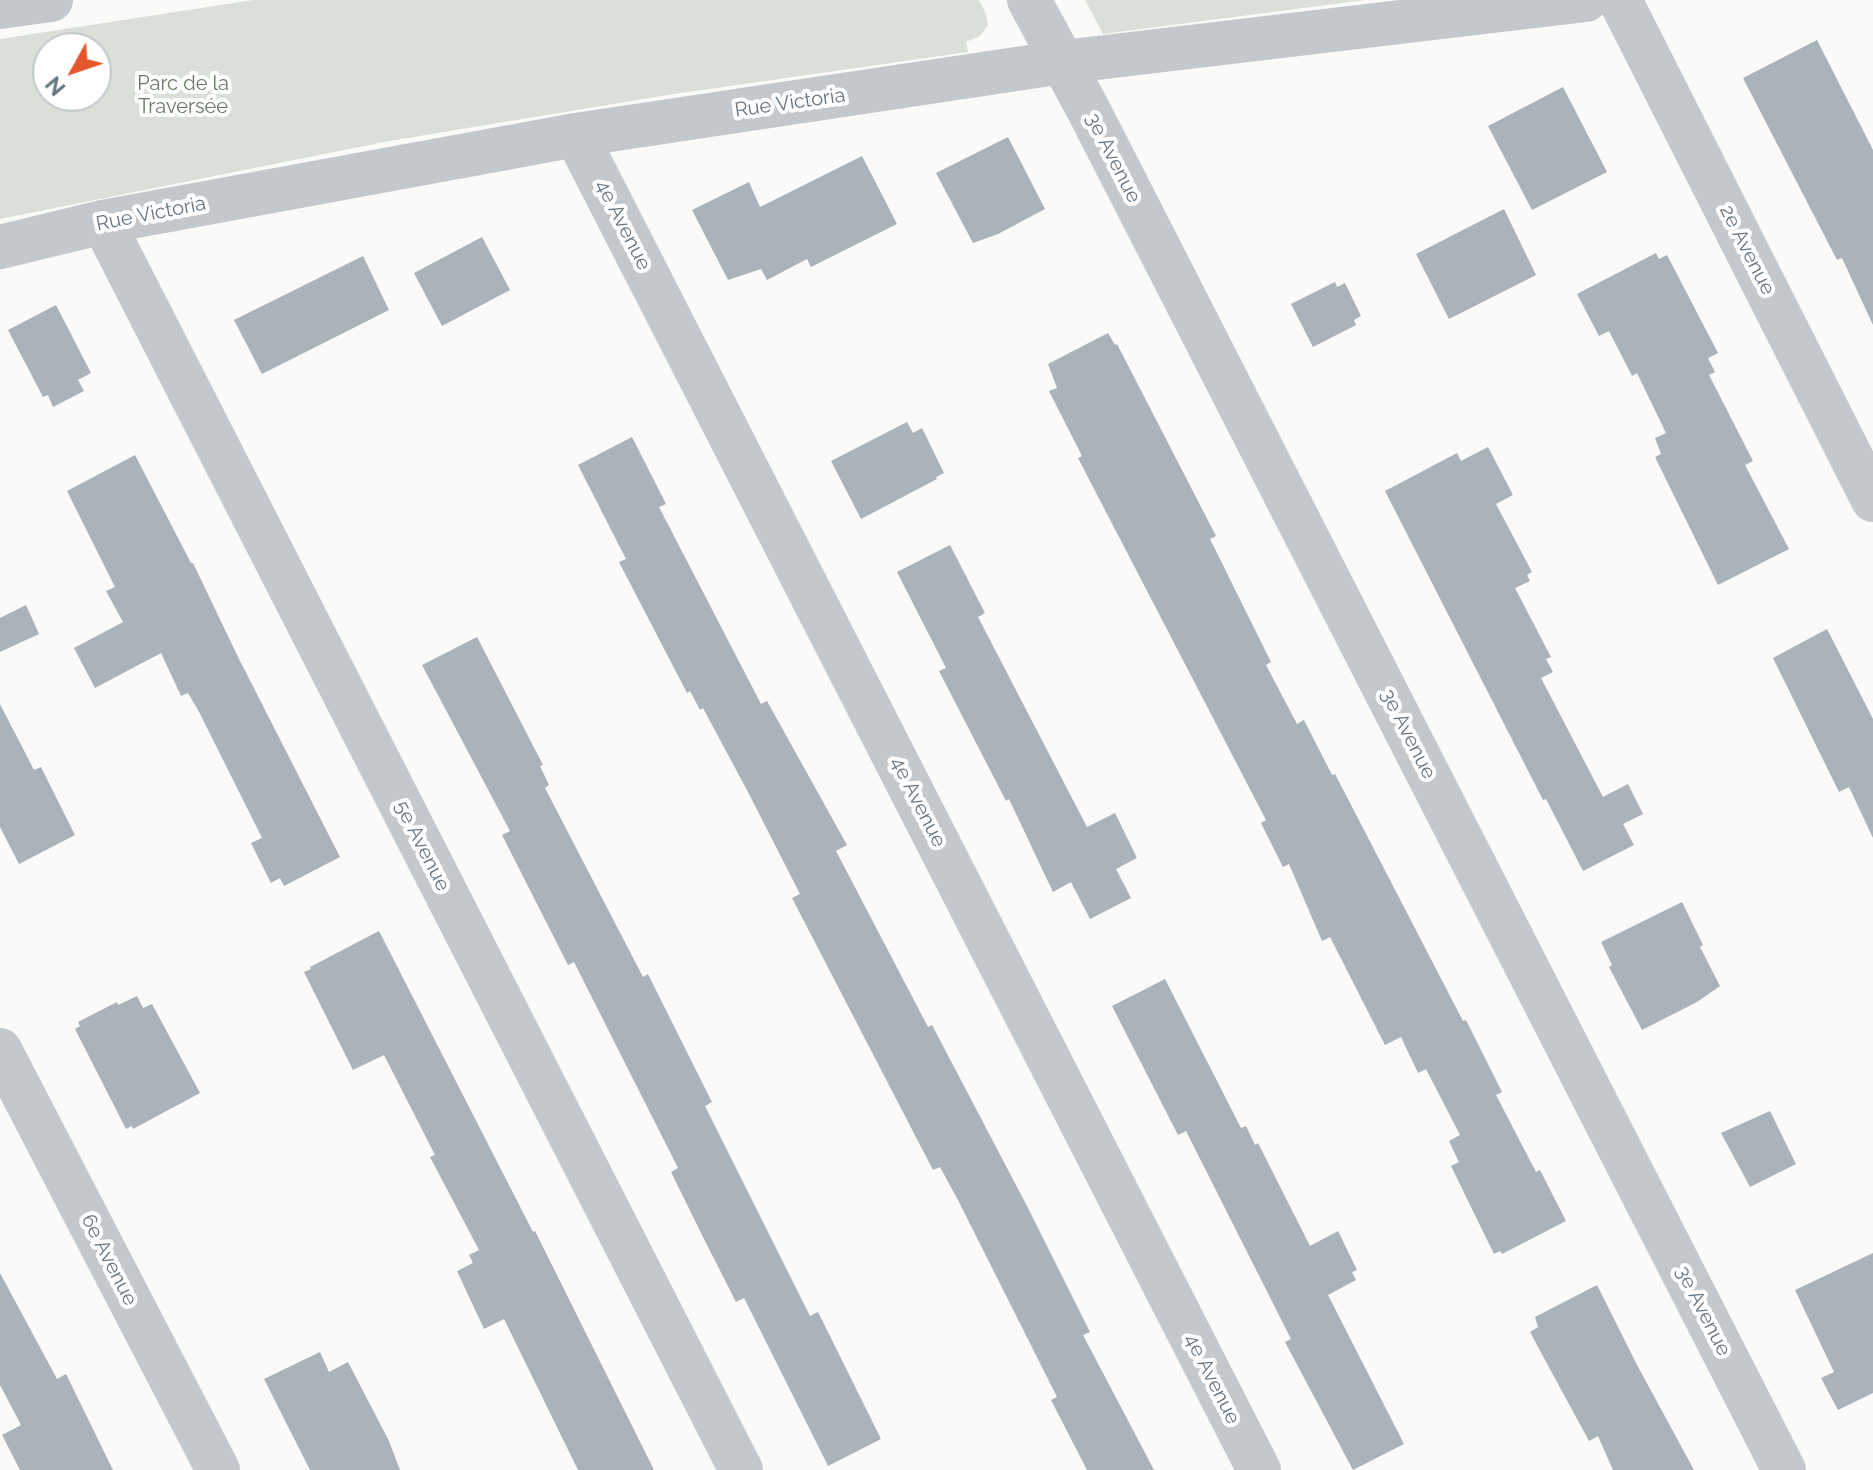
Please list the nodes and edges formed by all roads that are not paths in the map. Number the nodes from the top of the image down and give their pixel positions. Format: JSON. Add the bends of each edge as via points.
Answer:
{"nodes":[{"id":1,"x":51,"y":0,"type":"edge"},
{"id":2,"x":1029,"y":0,"type":"edge"},
{"id":3,"x":1586,"y":0,"type":"edge"},
{"id":4,"x":1620,"y":0,"type":"edge"},
{"id":5,"x":0,"y":7,"type":"edge"},
{"id":6,"x":1063,"y":62,"type":"junction"},
{"id":7,"x":576,"y":135,"type":"junction"},
{"id":8,"x":103,"y":222,"type":"junction"},
{"id":9,"x":0,"y":247,"type":"edge"},
{"id":10,"x":1873,"y":500,"type":"edge"},
{"id":11,"x":0,"y":1050,"type":"edge"},
{"id":12,"x":218,"y":1470,"type":"edge"},
{"id":13,"x":741,"y":1470,"type":"edge"},
{"id":14,"x":1259,"y":1470,"type":"edge"},
{"id":15,"x":1784,"y":1470,"type":"edge"}],
"edges":[{"from":1,"to":5,"type":"street"},
{"from":2,"to":6,"type":"street","name":"3e Avenue"},
{"from":3,"to":6,"type":"street","name":"Rue Victoria"},
{"from":4,"to":10,"type":"street","name":"2e Avenue"},
{"from":6,"to":7,"type":"street","name":"Rue Victoria"},
{"from":6,"to":15,"type":"street","name":"3e Avenue"},
{"from":7,"to":8,"type":"street","name":"Rue Victoria"},
{"from":7,"to":14,"type":"street","name":"4e Avenue"},
{"from":8,"to":9,"type":"street","name":"Rue Victoria"},
{"from":8,"to":13,"type":"street","name":"5e Avenue"},
{"from":11,"to":12,"type":"street","name":"6e Avenue"}]}
